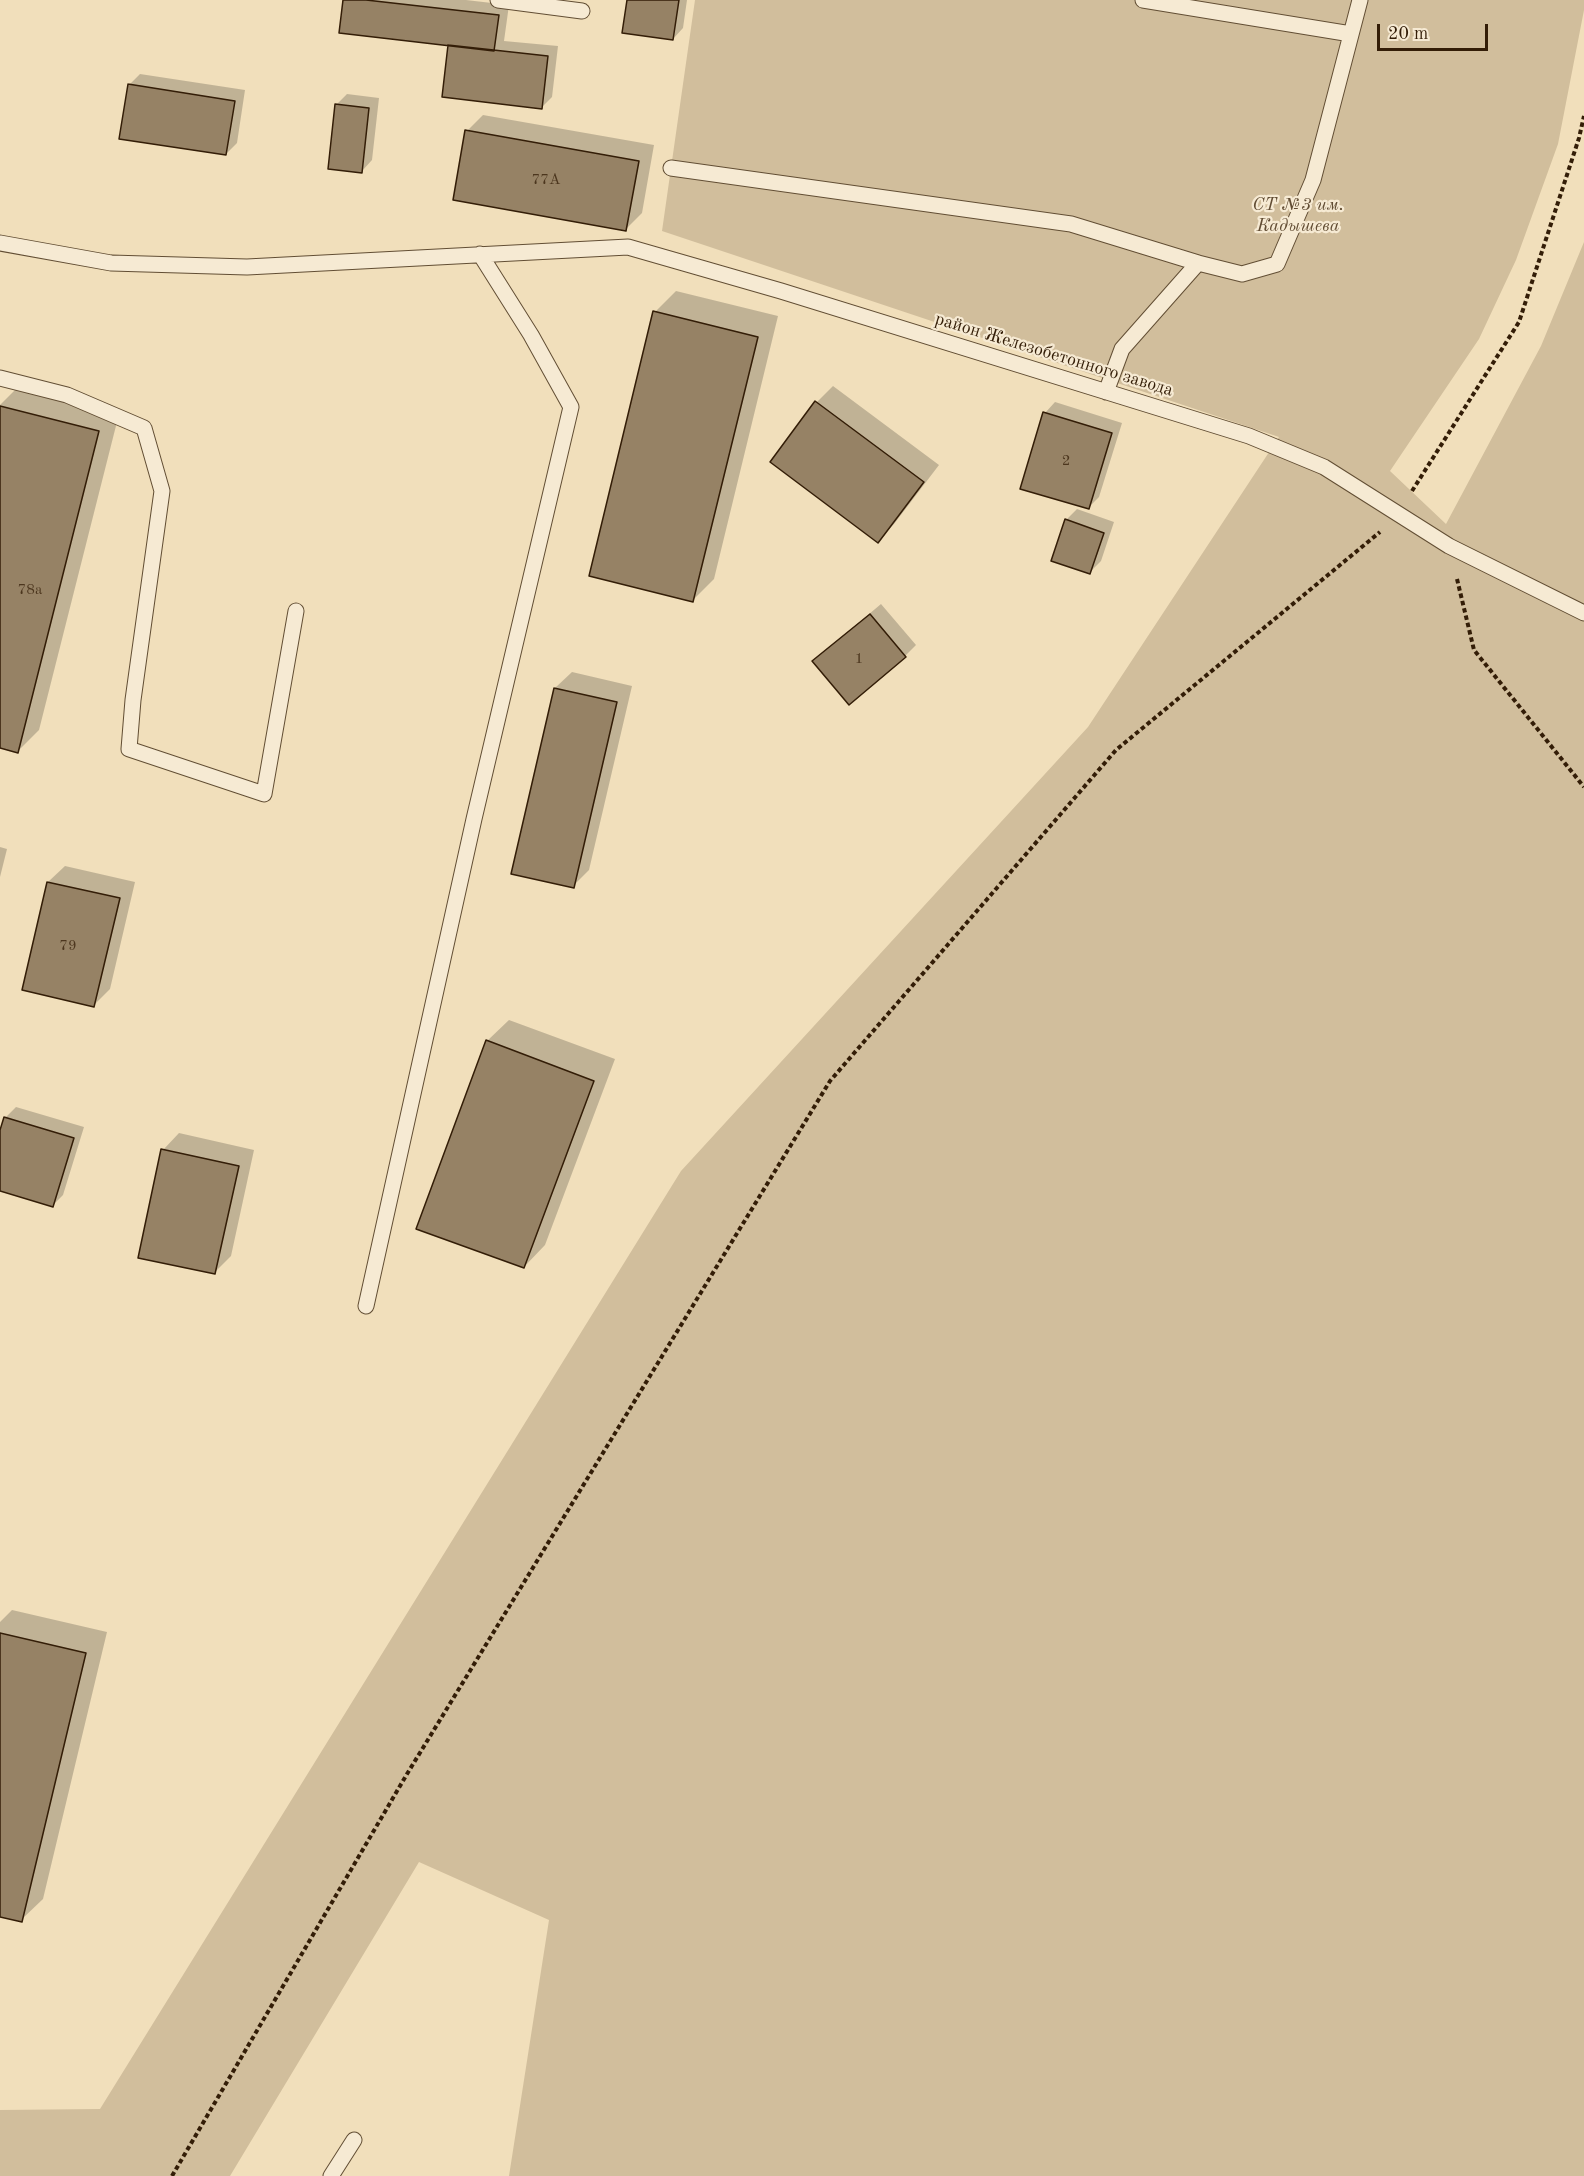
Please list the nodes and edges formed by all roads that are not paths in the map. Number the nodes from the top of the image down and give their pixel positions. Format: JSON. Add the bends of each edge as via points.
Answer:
{"nodes":[{"id":1,"x":498,"y":0,"type":"edge"},
{"id":2,"x":1143,"y":0,"type":"edge"},
{"id":3,"x":1360,"y":0,"type":"edge"},
{"id":4,"x":582,"y":11,"type":"dead end"},
{"id":5,"x":1351,"y":34,"type":"junction"},
{"id":6,"x":671,"y":168,"type":"dead end"},
{"id":7,"x":0,"y":243,"type":"edge"},
{"id":8,"x":480,"y":254,"type":"junction"},
{"id":9,"x":1198,"y":263,"type":"junction"},
{"id":10,"x":0,"y":378,"type":"edge"},
{"id":11,"x":1106,"y":392,"type":"junction"},
{"id":12,"x":296,"y":611,"type":"dead end"},
{"id":13,"x":1584,"y":613,"type":"edge"},
{"id":14,"x":366,"y":1306,"type":"dead end"},
{"id":15,"x":354,"y":2140,"type":"dead end"},
{"id":16,"x":331,"y":2176,"type":"edge"}],
"edges":[{"from":1,"to":4,"type":"lane"},
{"from":2,"to":5,"type":"lane"},
{"from":3,"to":5,"type":"lane"},
{"from":5,"to":9,"type":"lane","via":[[1313,180],[1277,264],[1242,274]]},
{"from":6,"to":9,"type":"lane","via":[[1071,224]]},
{"from":7,"to":8,"type":"lane","name":"район Железобетонного завода","via":[[111,263],[247,267]]},
{"from":8,"to":11,"type":"lane","name":"район Железобетонного завода","via":[[628,247]]},
{"from":8,"to":14,"type":"lane","via":[[571,406]]},
{"from":9,"to":11,"type":"lane","via":[[1122,349]]},
{"from":10,"to":12,"type":"lane","via":[[67,395],[144,428],[162,491],[129,749],[264,794]]},
{"from":11,"to":13,"type":"lane","name":"район Железобетонного завода","via":[[1249,436],[1324,467],[1449,546]]},
{"from":15,"to":16,"type":"lane"}]}
